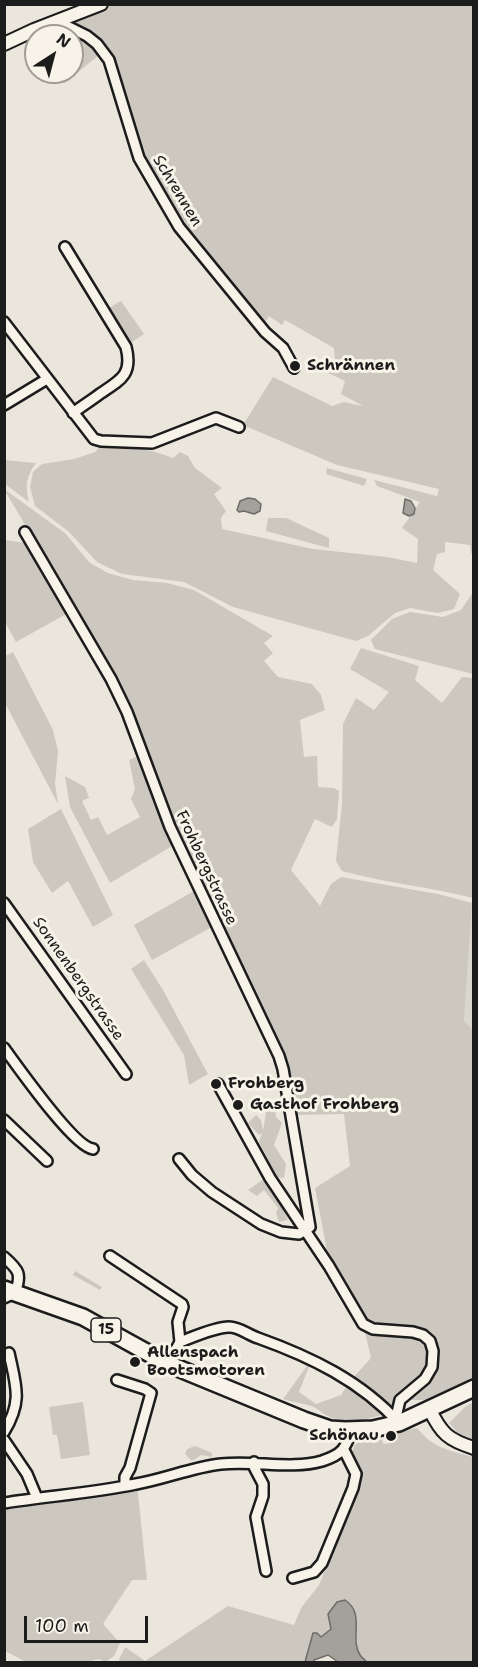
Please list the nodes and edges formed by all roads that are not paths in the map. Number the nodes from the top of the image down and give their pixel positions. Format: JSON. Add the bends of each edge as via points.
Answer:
{"nodes":[{"id":1,"x":101,"y":4,"type":"edge"},
{"id":2,"x":62,"y":19,"type":"junction"},
{"id":3,"x":4,"y":44,"type":"edge"},
{"id":4,"x":65,"y":247,"type":"dead end"},
{"id":5,"x":4,"y":322,"type":"edge"},
{"id":6,"x":294,"y":368,"type":"dead end"},
{"id":7,"x":47,"y":379,"type":"junction"},
{"id":8,"x":4,"y":405,"type":"edge"},
{"id":9,"x":73,"y":413,"type":"junction"},
{"id":10,"x":239,"y":427,"type":"dead end"},
{"id":11,"x":25,"y":532,"type":"dead end"},
{"id":12,"x":4,"y":903,"type":"edge"},
{"id":13,"x":6,"y":1053,"type":"edge"},
{"id":14,"x":126,"y":1074,"type":"dead end"},
{"id":15,"x":218,"y":1084,"type":"dead end"},
{"id":16,"x":4,"y":1120,"type":"edge"},
{"id":17,"x":93,"y":1149,"type":"dead end"},
{"id":18,"x":179,"y":1159,"type":"dead end"},
{"id":19,"x":47,"y":1161,"type":"dead end"},
{"id":20,"x":305,"y":1231,"type":"junction"},
{"id":21,"x":110,"y":1256,"type":"dead end"},
{"id":22,"x":4,"y":1257,"type":"edge"},
{"id":23,"x":8,"y":1293,"type":"edge"},
{"id":24,"x":180,"y":1342,"type":"junction"},
{"id":25,"x":9,"y":1353,"type":"dead end"},
{"id":26,"x":168,"y":1364,"type":"junction"},
{"id":27,"x":117,"y":1380,"type":"dead end"},
{"id":28,"x":474,"y":1388,"type":"edge"},
{"id":29,"x":430,"y":1410,"type":"junction"},
{"id":30,"x":399,"y":1423,"type":"junction"},
{"id":31,"x":352,"y":1430,"type":"junction"},
{"id":32,"x":4,"y":1432,"type":"edge"},
{"id":33,"x":4,"y":1440,"type":"edge"},
{"id":34,"x":474,"y":1448,"type":"edge"},
{"id":35,"x":344,"y":1450,"type":"junction"},
{"id":36,"x":254,"y":1462,"type":"junction"},
{"id":37,"x":124,"y":1486,"type":"junction"},
{"id":38,"x":38,"y":1498,"type":"junction"},
{"id":39,"x":4,"y":1503,"type":"edge"},
{"id":40,"x":266,"y":1571,"type":"dead end"},
{"id":41,"x":293,"y":1578,"type":"dead end"}],
"edges":[{"from":1,"to":2,"type":"street"},
{"from":2,"to":3,"type":"street"},
{"from":2,"to":6,"type":"street","name":"Schrennen","via":[[65,25],[97,44],[109,60],[139,158],[179,227],[265,332],[283,348]]},
{"from":4,"to":9,"type":"street","via":[[126,347],[129,361],[121,380]]},
{"from":5,"to":7,"type":"street"},
{"from":7,"to":8,"type":"street"},
{"from":7,"to":9,"type":"street"},
{"from":9,"to":10,"type":"street","via":[[94,439],[112,442],[152,443],[216,418]]},
{"from":11,"to":20,"type":"street","name":"Frohbergstrasse","via":[[123,704],[170,827],[279,1056],[310,1227]]},
{"from":12,"to":14,"type":"street","name":"Sonnenbergstrasse"},
{"from":13,"to":17,"type":"street","via":[[59,1119],[83,1145]]},
{"from":15,"to":20,"type":"street","via":[[253,1150]]},
{"from":16,"to":19,"type":"street"},
{"from":18,"to":20,"type":"street","via":[[212,1191],[261,1224],[290,1233]]},
{"from":20,"to":30,"type":"street","via":[[363,1324],[373,1329],[413,1332],[430,1341],[432,1367],[400,1400]]},
{"from":21,"to":24,"type":"street","via":[[182,1304],[178,1322]]},
{"from":22,"to":23,"type":"street","via":[[17,1270],[19,1281]]},
{"from":23,"to":26,"type":"main road","number":"15","via":[[83,1317]]},
{"from":24,"to":26,"type":"street"},
{"from":24,"to":30,"type":"street","via":[[227,1327],[240,1328],[312,1359],[350,1381]]},
{"from":25,"to":32,"type":"street","via":[[17,1399],[15,1413]]},
{"from":26,"to":31,"type":"main road","number":"15","via":[[304,1420],[330,1429]]},
{"from":27,"to":37,"type":"street","via":[[150,1393]]},
{"from":28,"to":29,"type":"main road","number":"15"},
{"from":29,"to":30,"type":"main road","number":"15"},
{"from":29,"to":34,"type":"street","via":[[449,1438]]},
{"from":30,"to":31,"type":"main road","number":"15"},
{"from":31,"to":35,"type":"street"},
{"from":33,"to":38,"type":"street"},
{"from":35,"to":36,"type":"street","via":[[320,1461]]},
{"from":35,"to":41,"type":"street","via":[[356,1474],[353,1488],[322,1563],[314,1572]]},
{"from":36,"to":37,"type":"street","via":[[218,1464]]},
{"from":36,"to":40,"type":"street","via":[[263,1484],[256,1517]]},
{"from":37,"to":38,"type":"street"},
{"from":38,"to":39,"type":"street"}]}
